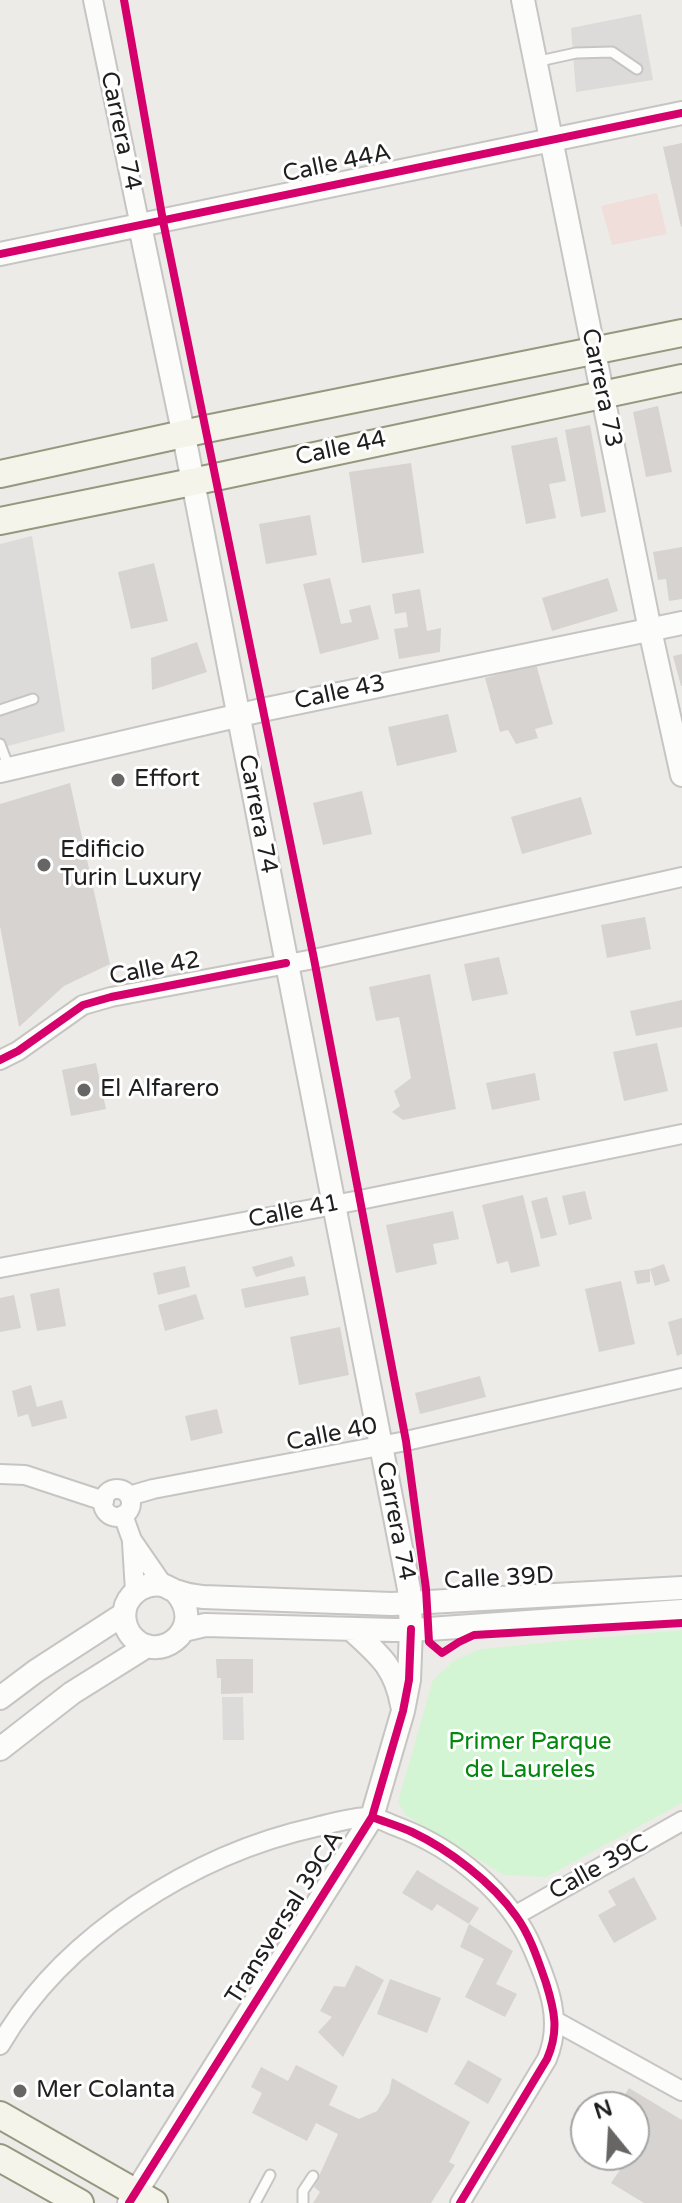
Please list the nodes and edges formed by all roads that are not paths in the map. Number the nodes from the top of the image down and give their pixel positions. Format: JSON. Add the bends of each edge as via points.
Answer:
{"nodes":[{"id":1,"x":93,"y":0,"type":"edge"},
{"id":2,"x":523,"y":0,"type":"edge"},
{"id":3,"x":535,"y":62,"type":"junction"},
{"id":4,"x":637,"y":69,"type":"dead end"},
{"id":5,"x":682,"y":113,"type":"edge"},
{"id":6,"x":550,"y":139,"type":"junction"},
{"id":7,"x":140,"y":226,"type":"junction"},
{"id":8,"x":0,"y":254,"type":"edge"},
{"id":9,"x":682,"y":333,"type":"edge"},
{"id":10,"x":593,"y":352,"type":"junction"},
{"id":11,"x":682,"y":378,"type":"edge"},
{"id":12,"x":603,"y":393,"type":"junction"},
{"id":13,"x":184,"y":436,"type":"junction"},
{"id":14,"x":0,"y":474,"type":"edge"},
{"id":15,"x":192,"y":482,"type":"junction"},
{"id":16,"x":0,"y":521,"type":"edge"},
{"id":17,"x":682,"y":623,"type":"edge"},
{"id":18,"x":650,"y":630,"type":"junction"},
{"id":19,"x":33,"y":699,"type":"dead end"},
{"id":20,"x":0,"y":710,"type":"edge"},
{"id":21,"x":238,"y":715,"type":"junction"},
{"id":22,"x":0,"y":744,"type":"edge"},
{"id":23,"x":5,"y":770,"type":"edge"},
{"id":24,"x":682,"y":775,"type":"edge"},
{"id":25,"x":682,"y":877,"type":"edge"},
{"id":26,"x":286,"y":963,"type":"junction"},
{"id":27,"x":0,"y":1060,"type":"edge"},
{"id":28,"x":682,"y":1134,"type":"edge"},
{"id":29,"x":333,"y":1204,"type":"junction"},
{"id":30,"x":0,"y":1268,"type":"edge"},
{"id":31,"x":682,"y":1378,"type":"edge"},
{"id":32,"x":380,"y":1446,"type":"junction"},
{"id":33,"x":0,"y":1474,"type":"edge"},
{"id":34,"x":129,"y":1496,"type":"junction"},
{"id":35,"x":104,"y":1501,"type":"junction"},
{"id":36,"x":123,"y":1515,"type":"junction"},
{"id":37,"x":132,"y":1540,"type":"junction"},
{"id":38,"x":169,"y":1588,"type":"junction"},
{"id":39,"x":682,"y":1588,"type":"edge"},
{"id":40,"x":135,"y":1591,"type":"junction"},
{"id":41,"x":410,"y":1603,"type":"junction"},
{"id":42,"x":682,"y":1611,"type":"edge"},
{"id":43,"x":124,"y":1614,"type":"junction"},
{"id":44,"x":351,"y":1629,"type":"junction"},
{"id":45,"x":411,"y":1629,"type":"junction"},
{"id":46,"x":184,"y":1630,"type":"junction"},
{"id":47,"x":147,"y":1646,"type":"junction"},
{"id":48,"x":0,"y":1698,"type":"edge"},
{"id":49,"x":403,"y":1711,"type":"junction"},
{"id":50,"x":0,"y":1749,"type":"edge"},
{"id":51,"x":372,"y":1817,"type":"junction"},
{"id":52,"x":682,"y":1821,"type":"edge"},
{"id":53,"x":516,"y":1915,"type":"junction"},
{"id":54,"x":555,"y":2021,"type":"junction"},
{"id":55,"x":0,"y":2045,"type":"edge"},
{"id":56,"x":682,"y":2091,"type":"edge"},
{"id":57,"x":0,"y":2115,"type":"edge"},
{"id":58,"x":0,"y":2158,"type":"edge"},
{"id":59,"x":270,"y":2175,"type":"dead end"},
{"id":60,"x":313,"y":2176,"type":"dead end"},
{"id":61,"x":139,"y":2200,"type":"edge"},
{"id":62,"x":80,"y":2203,"type":"edge"},
{"id":63,"x":255,"y":2203,"type":"edge"},
{"id":64,"x":303,"y":2203,"type":"edge"},
{"id":65,"x":460,"y":2203,"type":"edge"}],
"edges":[{"from":1,"to":7,"type":"street","name":"Carrera 74"},
{"from":2,"to":3,"type":"street","name":"Carrera 73"},
{"from":3,"to":4,"type":"lane","via":[[612,52]]},
{"from":3,"to":6,"type":"street","name":"Carrera 73"},
{"from":5,"to":6,"type":"street","name":"Calle 44A"},
{"from":6,"to":7,"type":"street","name":"Calle 44A"},
{"from":6,"to":10,"type":"street","name":"Carrera 73"},
{"from":7,"to":8,"type":"street","name":"Calle 44A"},
{"from":7,"to":13,"type":"street","name":"Carrera 74"},
{"from":9,"to":10,"type":"main road","name":"Calle 44"},
{"from":10,"to":12,"type":"street","name":"Carrera 73"},
{"from":10,"to":13,"type":"main road","name":"Calle 44"},
{"from":11,"to":12,"type":"main road","name":"Calle 44"},
{"from":12,"to":15,"type":"main road","name":"Calle 44"},
{"from":12,"to":18,"type":"street","name":"Carrera 73"},
{"from":13,"to":14,"type":"main road","name":"Calle 44"},
{"from":13,"to":15,"type":"street","name":"Carrera 74"},
{"from":15,"to":16,"type":"main road","name":"Calle 44"},
{"from":15,"to":21,"type":"street","name":"Carrera 74"},
{"from":17,"to":18,"type":"street","name":"Calle 43"},
{"from":18,"to":21,"type":"street","name":"Calle 43"},
{"from":18,"to":24,"type":"street","name":"Carrera 73"},
{"from":19,"to":20,"type":"lane"},
{"from":21,"to":23,"type":"street","name":"Calle 43"},
{"from":21,"to":26,"type":"street","name":"Carrera 74"},
{"from":22,"to":23,"type":"lane"},
{"from":25,"to":26,"type":"street","name":"Calle 42"},
{"from":26,"to":27,"type":"street","name":"Calle 42","via":[[83,1005]]},
{"from":26,"to":29,"type":"street","name":"Carrera 74"},
{"from":28,"to":29,"type":"street","name":"Calle 41"},
{"from":29,"to":30,"type":"street","name":"Calle 41"},
{"from":29,"to":32,"type":"street","name":"Carrera 74"},
{"from":31,"to":32,"type":"street","name":"Calle 40"},
{"from":32,"to":34,"type":"street","name":"Calle 40"},
{"from":32,"to":41,"type":"street","name":"Carrera 74"},
{"from":33,"to":35,"type":"street","via":[[25,1475]]},
{"from":34,"to":35,"type":"street","via":[[115,1489]]},
{"from":34,"to":36,"type":"street","via":[[131,1506]]},
{"from":35,"to":36,"type":"street","via":[[109,1514]]},
{"from":36,"to":37,"type":"street"},
{"from":37,"to":38,"type":"street"},
{"from":37,"to":40,"type":"street"},
{"from":38,"to":40,"type":"street","via":[[148,1585]]},
{"from":38,"to":41,"type":"street","name":"Calle 39D","via":[[203,1597]]},
{"from":38,"to":46,"type":"street","via":[[187,1610]]},
{"from":39,"to":41,"type":"street","name":"Calle 39D"},
{"from":40,"to":43,"type":"street"},
{"from":41,"to":45,"type":"street","name":"Carrera 74"},
{"from":42,"to":45,"type":"street","name":"Calle 39D"},
{"from":43,"to":47,"type":"street","via":[[130,1634]]},
{"from":43,"to":48,"type":"street"},
{"from":44,"to":45,"type":"street","name":"Calle 39D"},
{"from":44,"to":46,"type":"street","name":"Calle 39D","via":[[205,1625]]},
{"from":44,"to":49,"type":"street","via":[[393,1673]]},
{"from":45,"to":49,"type":"street","name":"Transversal 39CA"},
{"from":46,"to":47,"type":"street","via":[[168,1645]]},
{"from":47,"to":50,"type":"street","via":[[51,1708]]},
{"from":49,"to":51,"type":"street","name":"Transversal 39CA"},
{"from":51,"to":53,"type":"street","via":[[413,1832],[451,1855]]},
{"from":51,"to":55,"type":"street","via":[[264,1841],[164,1887],[77,1953],[27,2006]]},
{"from":51,"to":61,"type":"street","name":"Transversal 39CA"},
{"from":52,"to":53,"type":"street","name":"Calle 39C"},
{"from":53,"to":54,"type":"street","via":[[540,1966]]},
{"from":54,"to":56,"type":"street"},
{"from":54,"to":65,"type":"street","via":[[547,2059]]},
{"from":57,"to":61,"type":"main road"},
{"from":58,"to":62,"type":"main road"},
{"from":59,"to":63,"type":"lane"},
{"from":60,"to":64,"type":"lane","via":[[303,2191]]}]}
